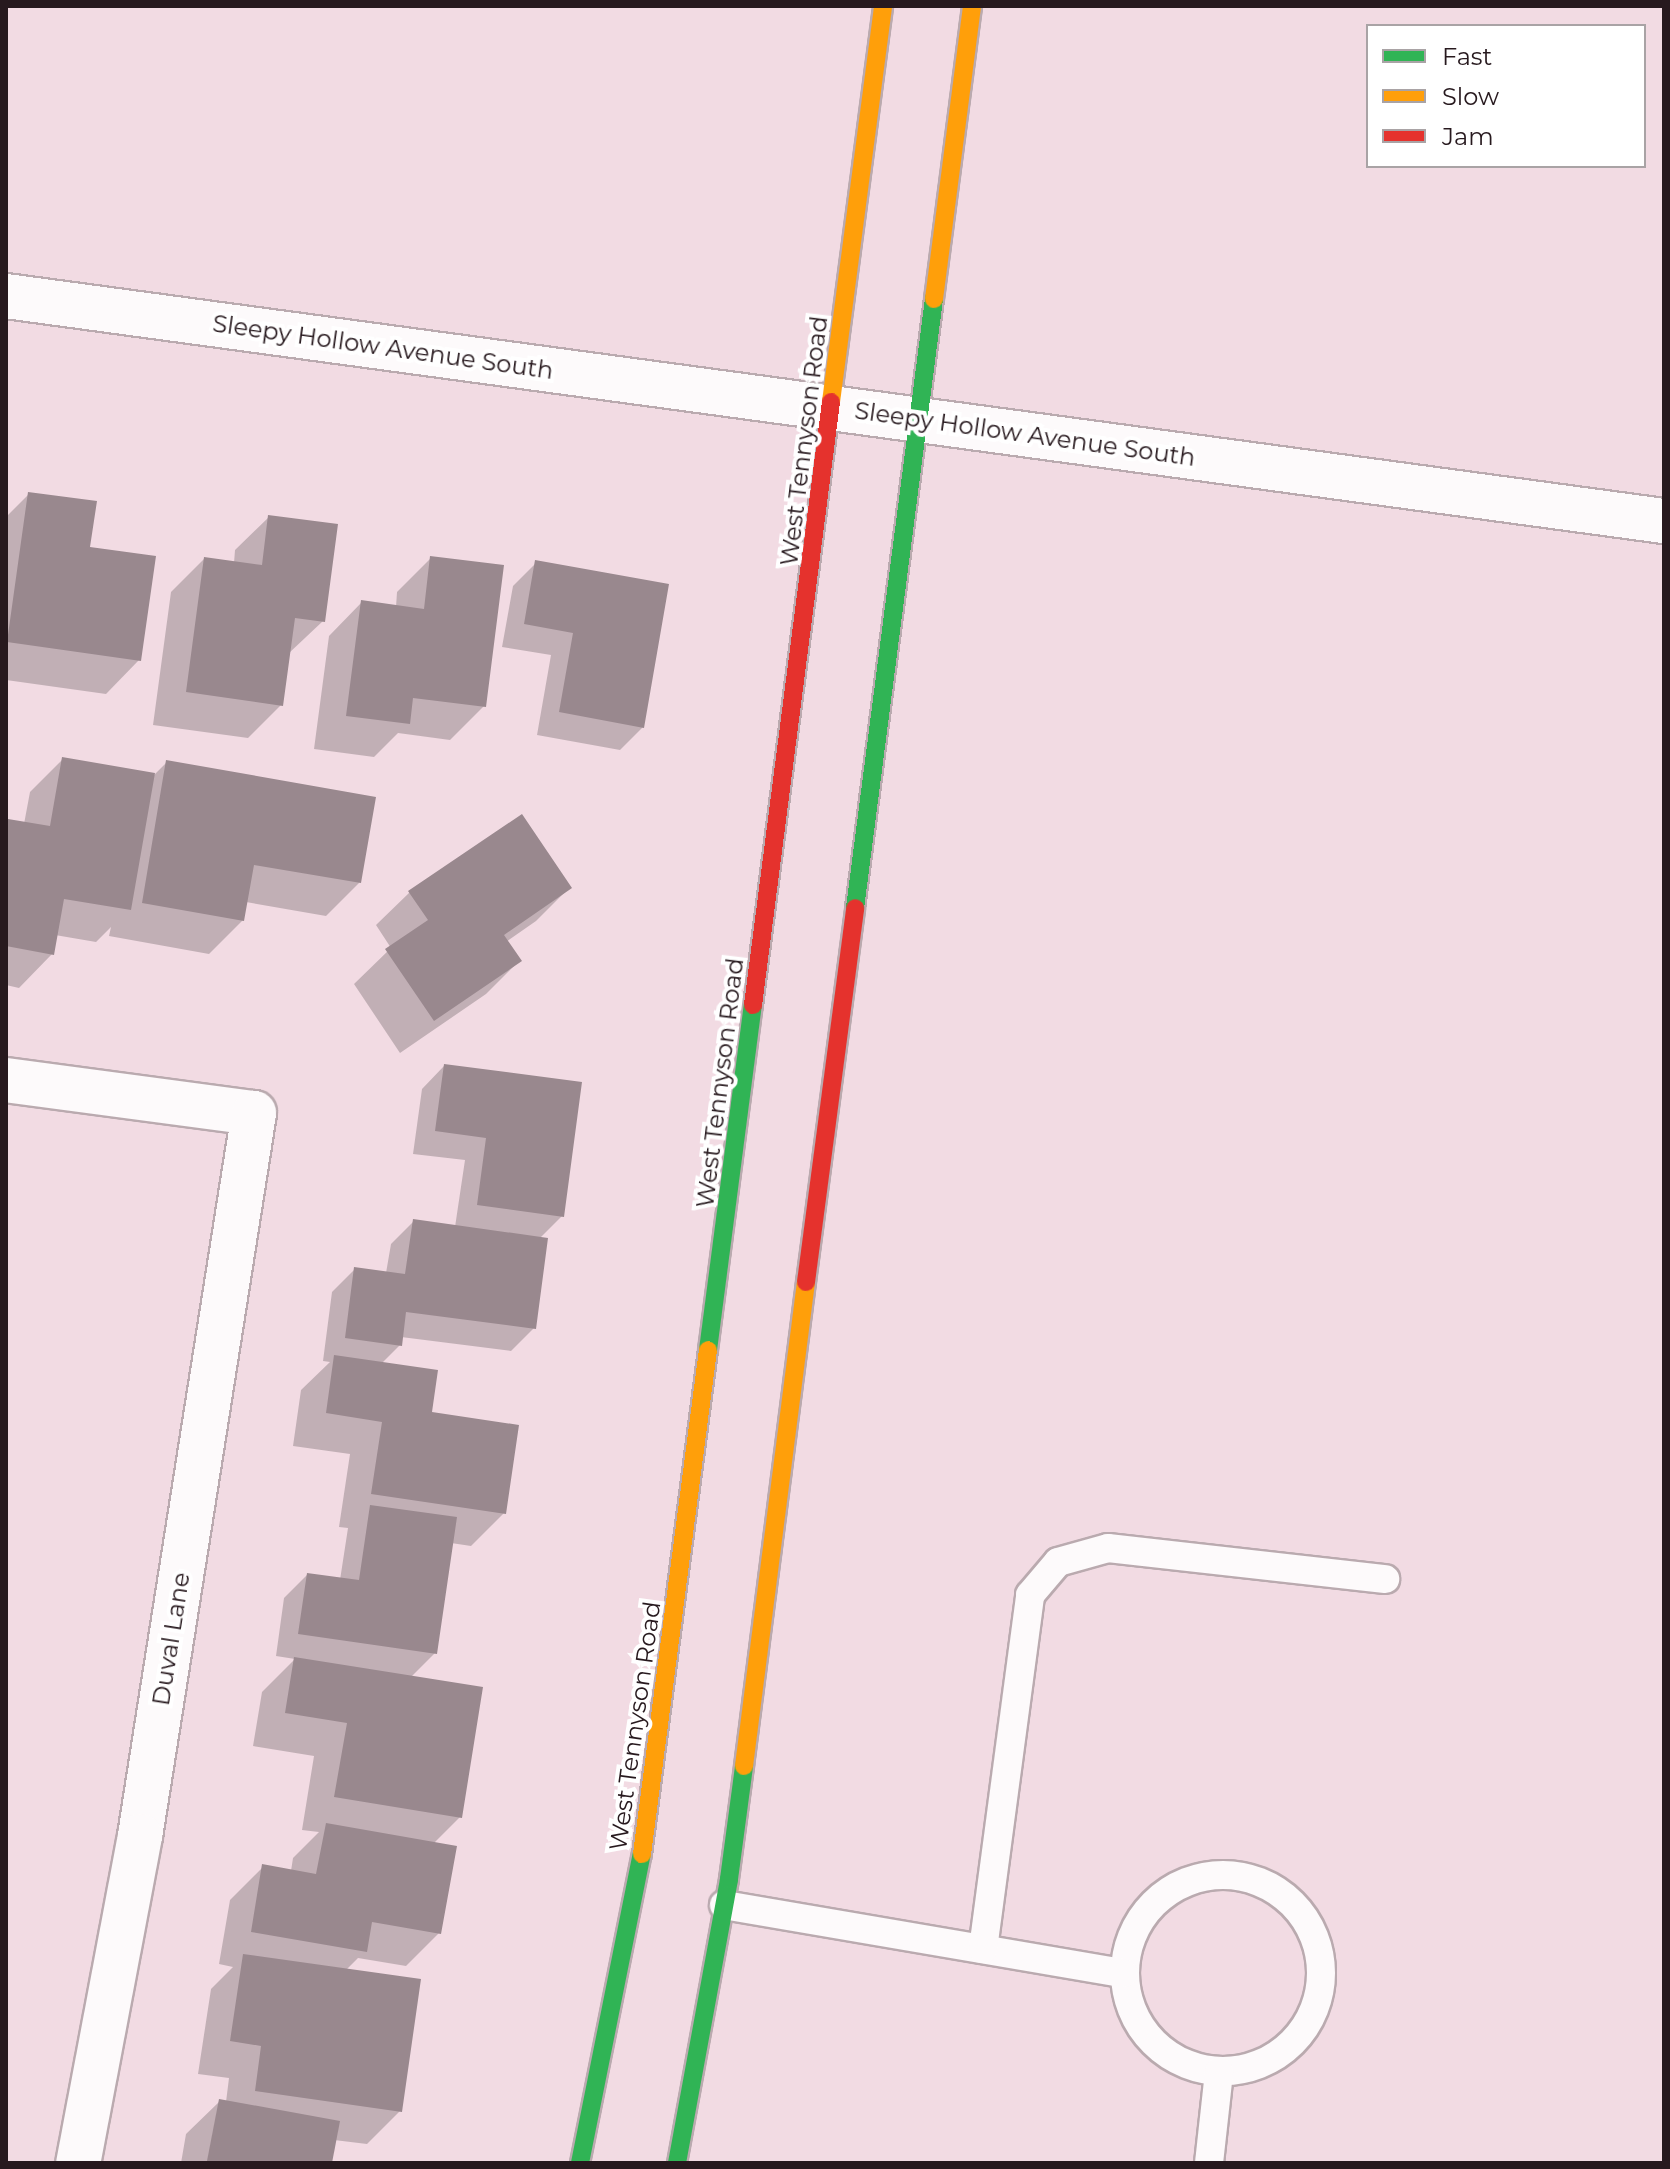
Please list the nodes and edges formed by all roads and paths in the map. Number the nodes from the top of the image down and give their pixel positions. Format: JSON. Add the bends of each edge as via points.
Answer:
{"nodes":[{"id":1,"x":883,"y":6,"type":"edge"},
{"id":2,"x":972,"y":6,"type":"edge"},
{"id":3,"x":6,"y":296,"type":"edge"},
{"id":4,"x":832,"y":408,"type":"junction"},
{"id":5,"x":920,"y":420,"type":"junction"},
{"id":6,"x":1664,"y":521,"type":"edge"},
{"id":7,"x":6,"y":1080,"type":"edge"},
{"id":8,"x":1385,"y":1579,"type":"dead end"},
{"id":9,"x":724,"y":1905,"type":"junction"},
{"id":10,"x":983,"y":1949,"type":"junction"},
{"id":11,"x":1123,"y":1973,"type":"junction"},
{"id":12,"x":1219,"y":2072,"type":"junction"},
{"id":13,"x":78,"y":2163,"type":"edge"},
{"id":14,"x":580,"y":2163,"type":"edge"},
{"id":15,"x":677,"y":2163,"type":"edge"},
{"id":16,"x":1209,"y":2163,"type":"edge"}],
"edges":[{"from":1,"to":4,"type":"main road","name":"West Tennyson Road"},
{"from":2,"to":5,"type":"main road"},
{"from":3,"to":4,"type":"street","name":"Sleepy Hollow Avenue South"},
{"from":4,"to":5,"type":"street","name":"Sleepy Hollow Avenue South"},
{"from":4,"to":14,"type":"main road","name":"West Tennyson Road","via":[[641,1865]]},
{"from":5,"to":6,"type":"street","name":"Sleepy Hollow Avenue South"},
{"from":5,"to":9,"type":"main road"},
{"from":7,"to":13,"type":"street","name":"Duval Lane","via":[[254,1113],[140,1836]]},
{"from":8,"to":10,"type":"lane","via":[[1108,1548],[1058,1562],[1030,1595]]},
{"from":9,"to":10,"type":"lane"},
{"from":9,"to":15,"type":"main road"},
{"from":10,"to":11,"type":"lane"},
{"from":11,"to":12,"type":"lane","via":[[1131,2010],[1151,2042],[1182,2063]]},
{"from":11,"to":12,"type":"lane","via":[[1133,1931],[1158,1897],[1196,1877],[1238,1874],[1278,1890],[1307,1920],[1321,1961],[1317,2002],[1296,2040],[1261,2064]]},
{"from":12,"to":16,"type":"lane"}]}
